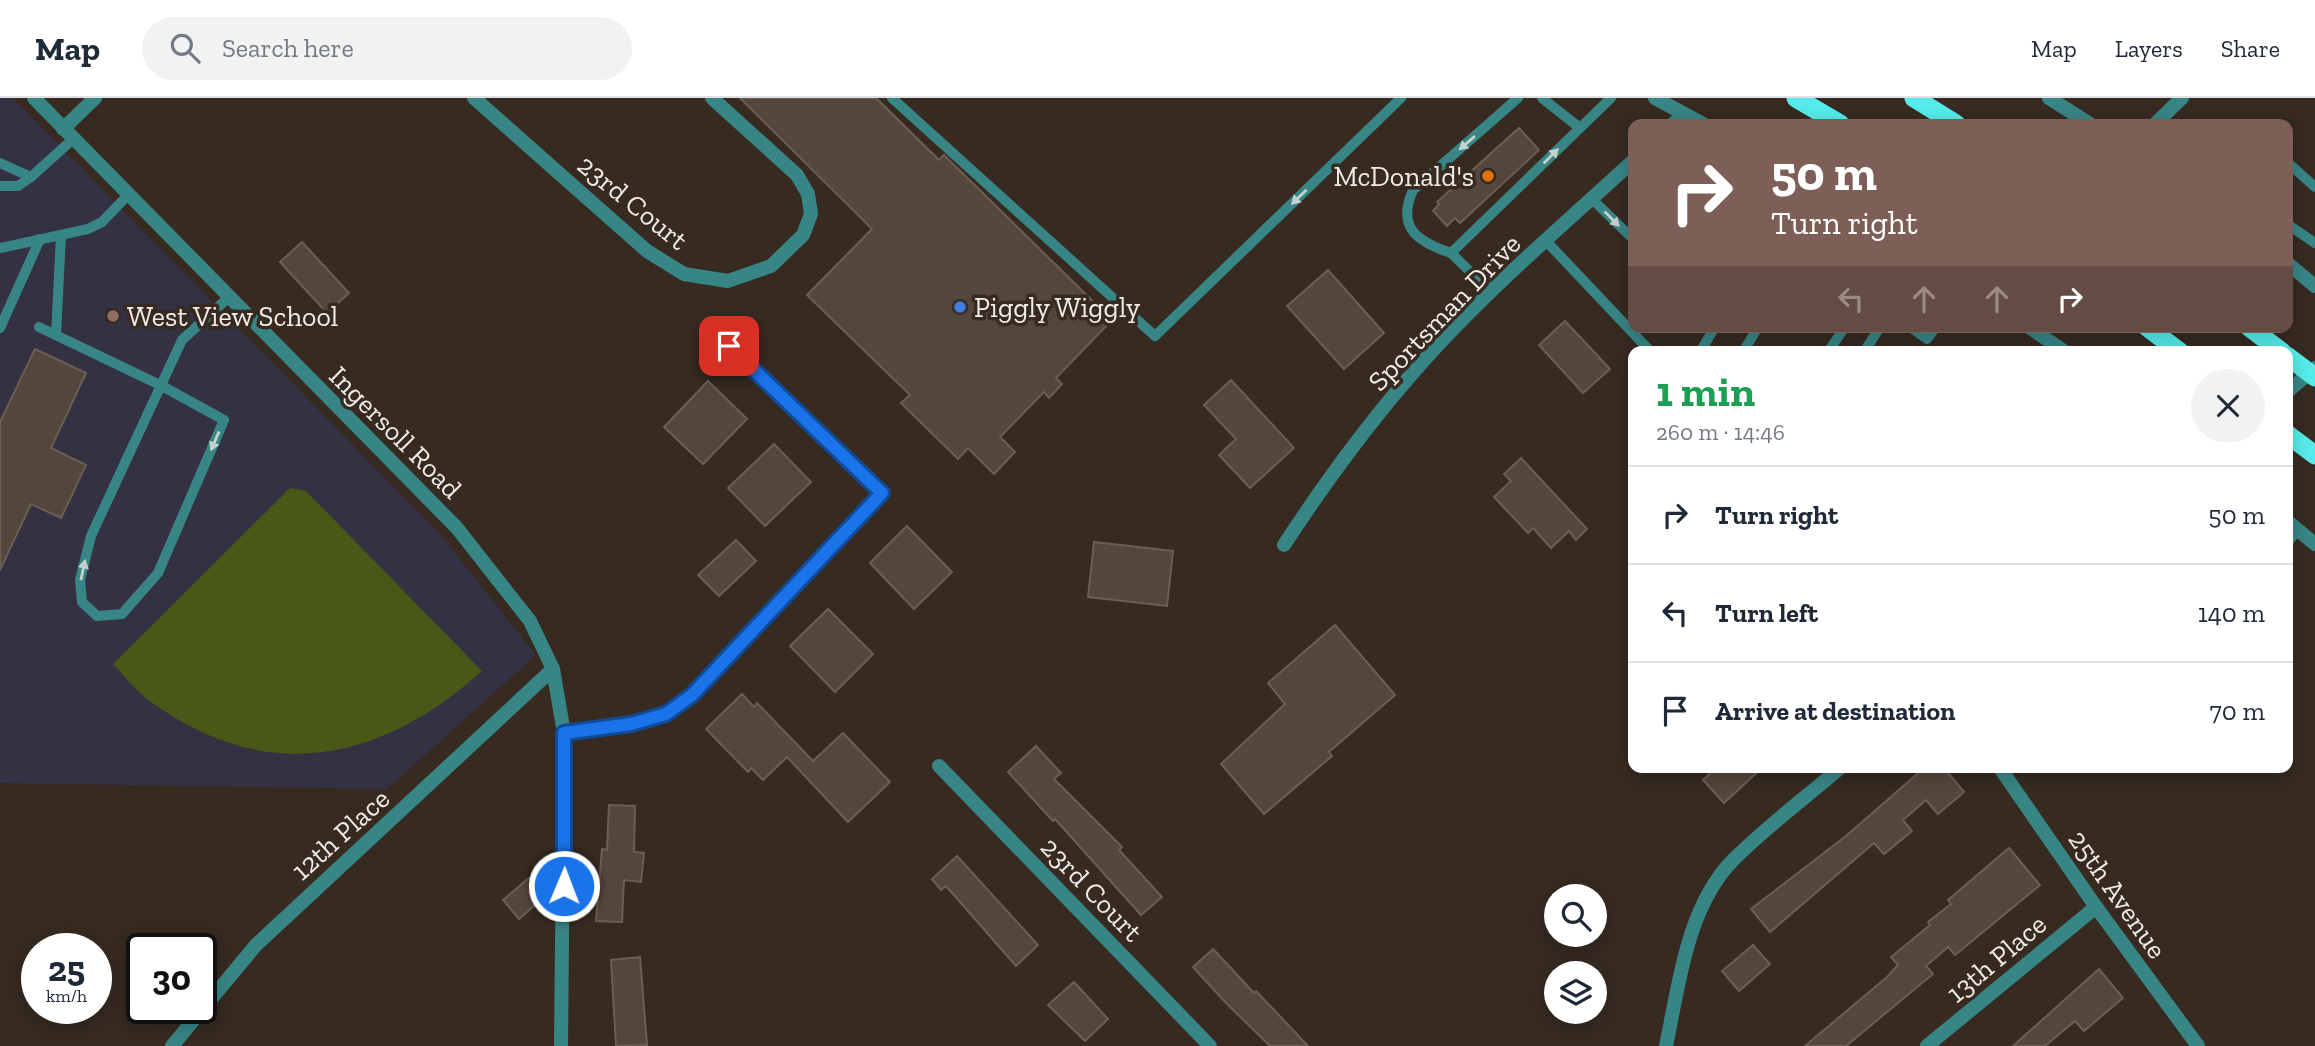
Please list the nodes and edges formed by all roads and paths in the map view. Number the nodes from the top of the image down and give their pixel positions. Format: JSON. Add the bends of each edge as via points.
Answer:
{"nodes":[{"id":1,"x":34,"y":98,"type":"edge"},
{"id":2,"x":95,"y":98,"type":"edge"},
{"id":3,"x":474,"y":98,"type":"edge"},
{"id":4,"x":712,"y":98,"type":"edge"},
{"id":5,"x":892,"y":98,"type":"edge"},
{"id":6,"x":1401,"y":98,"type":"edge"},
{"id":7,"x":1518,"y":98,"type":"edge"},
{"id":8,"x":1542,"y":98,"type":"edge"},
{"id":9,"x":1611,"y":98,"type":"edge"},
{"id":10,"x":1655,"y":98,"type":"edge"},
{"id":11,"x":1796,"y":98,"type":"edge"},
{"id":12,"x":1914,"y":98,"type":"edge"},
{"id":13,"x":2049,"y":98,"type":"edge"},
{"id":14,"x":2182,"y":98,"type":"edge"},
{"id":15,"x":1679,"y":119,"type":"edge"},
{"id":16,"x":1832,"y":119,"type":"edge"},
{"id":17,"x":1948,"y":119,"type":"edge"},
{"id":18,"x":2082,"y":119,"type":"edge"},
{"id":19,"x":2160,"y":119,"type":"edge"},
{"id":20,"x":1580,"y":128,"type":"junction"},
{"id":21,"x":68,"y":134,"type":"junction"},
{"id":22,"x":0,"y":163,"type":"edge"},
{"id":23,"x":1628,"y":167,"type":"edge"},
{"id":24,"x":2293,"y":167,"type":"edge"},
{"id":25,"x":31,"y":177,"type":"junction"},
{"id":26,"x":0,"y":186,"type":"edge"},
{"id":27,"x":2315,"y":187,"type":"edge"},
{"id":28,"x":128,"y":195,"type":"junction"},
{"id":29,"x":1592,"y":199,"type":"junction"},
{"id":30,"x":2293,"y":228,"type":"edge"},
{"id":31,"x":1628,"y":234,"type":"edge"},
{"id":32,"x":61,"y":235,"type":"junction"},
{"id":33,"x":40,"y":239,"type":"junction"},
{"id":34,"x":1546,"y":243,"type":"junction"},
{"id":35,"x":2315,"y":243,"type":"edge"},
{"id":36,"x":0,"y":248,"type":"edge"},
{"id":37,"x":1451,"y":253,"type":"junction"},
{"id":38,"x":2293,"y":268,"type":"edge"},
{"id":39,"x":2315,"y":286,"type":"edge"},
{"id":40,"x":1491,"y":292,"type":"junction"},
{"id":41,"x":229,"y":297,"type":"junction"},
{"id":42,"x":39,"y":327,"type":"dead end"},
{"id":43,"x":0,"y":328,"type":"edge"},
{"id":44,"x":1628,"y":328,"type":"edge"},
{"id":45,"x":1633,"y":333,"type":"edge"},
{"id":46,"x":1918,"y":333,"type":"edge"},
{"id":47,"x":1932,"y":333,"type":"edge"},
{"id":48,"x":2038,"y":333,"type":"edge"},
{"id":49,"x":2155,"y":333,"type":"edge"},
{"id":50,"x":2257,"y":333,"type":"edge"},
{"id":51,"x":56,"y":335,"type":"junction"},
{"id":52,"x":729,"y":346,"type":"dead end"},
{"id":53,"x":1645,"y":346,"type":"edge"},
{"id":54,"x":2056,"y":346,"type":"edge"},
{"id":55,"x":2172,"y":346,"type":"edge"},
{"id":56,"x":2274,"y":346,"type":"edge"},
{"id":57,"x":2293,"y":360,"type":"edge"},
{"id":58,"x":2313,"y":372,"type":"edge"},
{"id":59,"x":163,"y":387,"type":"junction"},
{"id":60,"x":2293,"y":387,"type":"edge"},
{"id":61,"x":2293,"y":438,"type":"edge"},
{"id":62,"x":2315,"y":455,"type":"edge"},
{"id":63,"x":2293,"y":525,"type":"edge"},
{"id":64,"x":2315,"y":544,"type":"edge"},
{"id":65,"x":1284,"y":545,"type":"dead end"},
{"id":66,"x":553,"y":669,"type":"junction"},
{"id":67,"x":564,"y":733,"type":"junction"},
{"id":68,"x":939,"y":766,"type":"dead end"},
{"id":69,"x":1834,"y":773,"type":"edge"},
{"id":70,"x":2003,"y":773,"type":"edge"},
{"id":71,"x":2095,"y":907,"type":"junction"},
{"id":72,"x":172,"y":1046,"type":"edge"},
{"id":73,"x":561,"y":1046,"type":"edge"},
{"id":74,"x":1210,"y":1046,"type":"edge"},
{"id":75,"x":1667,"y":1046,"type":"edge"},
{"id":76,"x":1927,"y":1046,"type":"edge"},
{"id":77,"x":2198,"y":1046,"type":"edge"}],
"edges":[{"from":1,"to":21,"type":"street","name":"Ingersoll Road"},
{"from":2,"to":21,"type":"street"},
{"from":3,"to":4,"type":"street","name":"23rd Court","via":[[647,251],[684,274],[728,281],[771,266],[803,234],[811,214],[808,194],[797,175]]},
{"from":6,"to":5,"type":"lane","one_way":true,"via":[[1156,336]]},
{"from":7,"to":37,"type":"lane","one_way":true,"via":[[1413,190],[1406,206],[1414,234],[1424,244]]},
{"from":8,"to":20,"type":"lane"},
{"from":9,"to":20,"type":"lane"},
{"from":10,"to":15,"type":"street"},
{"from":11,"to":16,"type":"highway"},
{"from":12,"to":17,"type":"highway"},
{"from":13,"to":18,"type":"street"},
{"from":14,"to":19,"type":"street"},
{"from":37,"to":20,"type":"lane","one_way":true},
{"from":21,"to":25,"type":"lane"},
{"from":21,"to":28,"type":"street","name":"Ingersoll Road"},
{"from":22,"to":25,"type":"lane"},
{"from":23,"to":29,"type":"street","name":"Sportsman Drive"},
{"from":24,"to":27,"type":"lane"},
{"from":25,"to":26,"type":"lane","via":[[18,186]]},
{"from":28,"to":32,"type":"lane","via":[[102,222]]},
{"from":28,"to":41,"type":"street","name":"Ingersoll Road"},
{"from":29,"to":31,"type":"lane","one_way":true},
{"from":29,"to":34,"type":"street","name":"Sportsman Drive"},
{"from":30,"to":35,"type":"lane"},
{"from":32,"to":33,"type":"lane"},
{"from":32,"to":51,"type":"lane"},
{"from":33,"to":36,"type":"lane"},
{"from":33,"to":43,"type":"lane"},
{"from":34,"to":40,"type":"street","name":"Sportsman Drive"},
{"from":34,"to":44,"type":"lane"},
{"from":37,"to":40,"type":"lane"},
{"from":38,"to":39,"type":"street"},
{"from":40,"to":65,"type":"street","name":"Sportsman Drive","via":[[1389,400]]},
{"from":41,"to":59,"type":"lane","via":[[183,340]]},
{"from":41,"to":66,"type":"street","name":"Ingersoll Road","via":[[457,528],[530,621]]},
{"from":42,"to":51,"type":"lane"},
{"from":45,"to":53,"type":"lane"},
{"from":46,"to":47,"type":"lane","via":[[1927,339]]},
{"from":48,"to":54,"type":"street"},
{"from":49,"to":55,"type":"highway"},
{"from":50,"to":56,"type":"highway"},
{"from":51,"to":59,"type":"lane"},
{"from":52,"to":67,"type":"lane","via":[[882,493],[692,695],[666,714]]},
{"from":57,"to":58,"type":"highway"},
{"from":58,"to":60,"type":"street"},
{"from":59,"to":59,"type":"lane","one_way":true,"via":[[224,420],[158,573],[122,614],[97,616],[82,602],[80,580],[91,536]]},
{"from":61,"to":62,"type":"highway"},
{"from":63,"to":64,"type":"street"},
{"from":66,"to":67,"type":"street","name":"Ingersoll Road"},
{"from":66,"to":72,"type":"street","name":"12th Place","via":[[256,945]]},
{"from":67,"to":73,"type":"street","name":"Ingersoll Road"},
{"from":68,"to":74,"type":"street","name":"23rd Court"},
{"from":69,"to":75,"type":"street","via":[[1732,862],[1707,897],[1684,958]]},
{"from":70,"to":71,"type":"street","name":"25th Avenue"},
{"from":71,"to":76,"type":"street","name":"13th Place"},
{"from":71,"to":77,"type":"street","name":"25th Avenue"}]}
